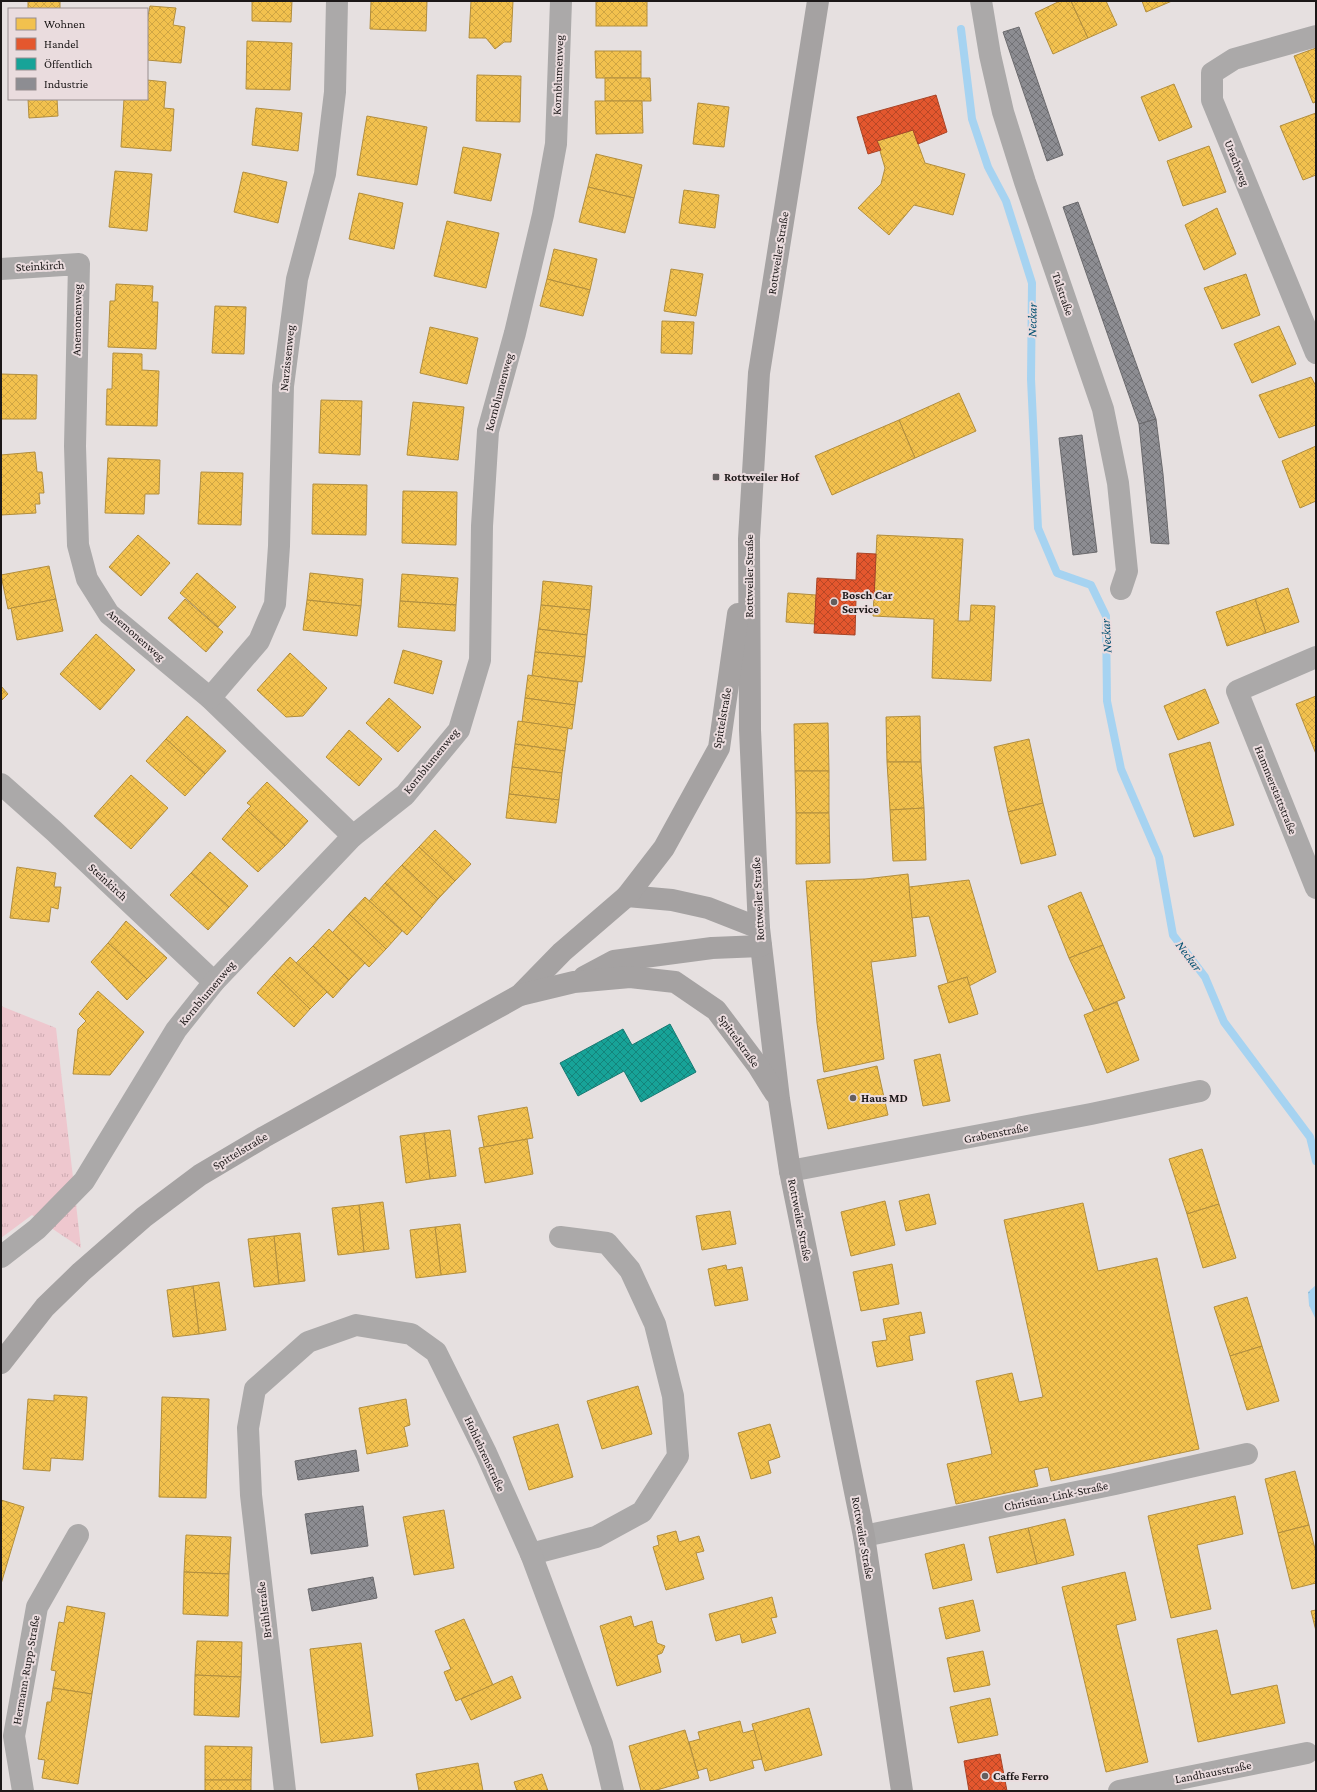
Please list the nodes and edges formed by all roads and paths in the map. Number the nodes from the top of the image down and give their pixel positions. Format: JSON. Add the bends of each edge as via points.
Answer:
{"nodes":[{"id":1,"x":337,"y":1,"type":"edge"},
{"id":2,"x":561,"y":1,"type":"edge"},
{"id":3,"x":818,"y":1,"type":"edge"},
{"id":4,"x":981,"y":1,"type":"edge"},
{"id":5,"x":1316,"y":36,"type":"edge"},
{"id":6,"x":79,"y":264,"type":"joint"},
{"id":7,"x":1,"y":269,"type":"edge"},
{"id":8,"x":1316,"y":353,"type":"edge"},
{"id":9,"x":749,"y":539,"type":"junction"},
{"id":10,"x":1121,"y":589,"type":"dead end"},
{"id":11,"x":1316,"y":657,"type":"edge"},
{"id":12,"x":210,"y":698,"type":"junction"},
{"id":13,"x":1,"y":784,"type":"edge"},
{"id":14,"x":353,"y":836,"type":"junction"},
{"id":15,"x":1316,"y":888,"type":"edge"},
{"id":16,"x":627,"y":896,"type":"junction"},
{"id":17,"x":760,"y":937,"type":"junction"},
{"id":18,"x":214,"y":982,"type":"junction"},
{"id":19,"x":574,"y":982,"type":"junction"},
{"id":20,"x":520,"y":995,"type":"junction"},
{"id":21,"x":1200,"y":1090,"type":"dead end"},
{"id":22,"x":779,"y":1099,"type":"junction"},
{"id":23,"x":790,"y":1171,"type":"junction"},
{"id":24,"x":560,"y":1237,"type":"dead end"},
{"id":25,"x":1,"y":1257,"type":"edge"},
{"id":26,"x":1,"y":1363,"type":"edge"},
{"id":27,"x":248,"y":1428,"type":"joint"},
{"id":28,"x":1247,"y":1454,"type":"dead end"},
{"id":29,"x":78,"y":1536,"type":"dead end"},
{"id":30,"x":864,"y":1536,"type":"junction"},
{"id":31,"x":531,"y":1554,"type":"junction"},
{"id":32,"x":1307,"y":1753,"type":"dead end"},
{"id":33,"x":23,"y":1791,"type":"edge"},
{"id":34,"x":285,"y":1791,"type":"edge"},
{"id":35,"x":613,"y":1791,"type":"edge"},
{"id":36,"x":902,"y":1791,"type":"edge"},
{"id":37,"x":1119,"y":1791,"type":"edge"}],
"edges":[{"from":1,"to":12,"type":"street","name":"Narzissenweg","via":[[335,92],[325,174],[297,279],[283,386],[280,546],[275,604],[259,641]]},
{"from":2,"to":14,"type":"street","name":"Kornblumenweg","via":[[556,144],[543,215],[488,431],[482,526],[480,660],[459,730],[406,794]]},
{"from":3,"to":9,"type":"main road","name":"Rottweiler Straße","via":[[759,373]]},
{"from":4,"to":10,"type":"street","name":"Talstraße","via":[[1003,112],[1103,409],[1118,483],[1127,571]]},
{"from":5,"to":8,"type":"street","name":"Urachweg","via":[[1234,59],[1217,69],[1212,73],[1212,100]]},
{"from":6,"to":7,"type":"street","name":"Steinkirch"},
{"from":6,"to":12,"type":"street","name":"Anemonenweg","via":[[74,446],[78,545],[87,579],[109,614]]},
{"from":9,"to":16,"type":"main road","name":"Spittelstraße","via":[[719,748],[664,848]]},
{"from":9,"to":17,"type":"main road","name":"Rottweiler Straße","via":[[750,730]]},
{"from":11,"to":15,"type":"street","name":"Hammerstattstraße","via":[[1237,691]]},
{"from":12,"to":14,"type":"street","name":"Anemonenweg"},
{"from":13,"to":18,"type":"street","name":"Steinkirch"},
{"from":14,"to":18,"type":"street","name":"Kornblumenweg"},
{"from":16,"to":17,"type":"main road","via":[[679,901],[708,908]]},
{"from":16,"to":20,"type":"main road","name":"Spittelstraße","via":[[562,952]]},
{"from":17,"to":19,"type":"main road","name":"Spittelstraße","via":[[712,948],[614,961]]},
{"from":17,"to":22,"type":"main road","name":"Rottweiler Straße"},
{"from":18,"to":25,"type":"street","name":"Kornblumenweg","via":[[176,1030],[84,1181],[37,1229]]},
{"from":19,"to":20,"type":"main road","name":"Spittelstraße"},
{"from":19,"to":22,"type":"main road","name":"Spittelstraße","via":[[630,977],[675,982],[716,1010]]},
{"from":20,"to":26,"type":"main road","name":"Spittelstraße","via":[[200,1175],[144,1217],[76,1277],[45,1307]]},
{"from":21,"to":23,"type":"street","name":"Grabenstraße","via":[[1091,1114]]},
{"from":22,"to":23,"type":"main road","name":"Rottweiler Straße"},
{"from":23,"to":30,"type":"main road","name":"Rottweiler Straße"},
{"from":24,"to":31,"type":"street","via":[[607,1243],[630,1270],[656,1324],[673,1396],[678,1456],[642,1512],[596,1537]]},
{"from":27,"to":31,"type":"street","name":"Hohlehrenstraße","via":[[255,1389],[308,1342],[356,1325],[411,1334],[436,1352],[486,1453]]},
{"from":27,"to":34,"type":"street","name":"Brühlstraße","via":[[251,1496]]},
{"from":28,"to":30,"type":"street","name":"Christian-Link-Straße"},
{"from":29,"to":33,"type":"street","name":"Hermann-Rupp-Straße","via":[[37,1607],[14,1736]]},
{"from":30,"to":36,"type":"main road","name":"Rottweiler Straße"},
{"from":31,"to":35,"type":"street","name":"Hohlehrenstraße","via":[[602,1744]]},
{"from":32,"to":37,"type":"street","name":"Landhausstraße"}]}
